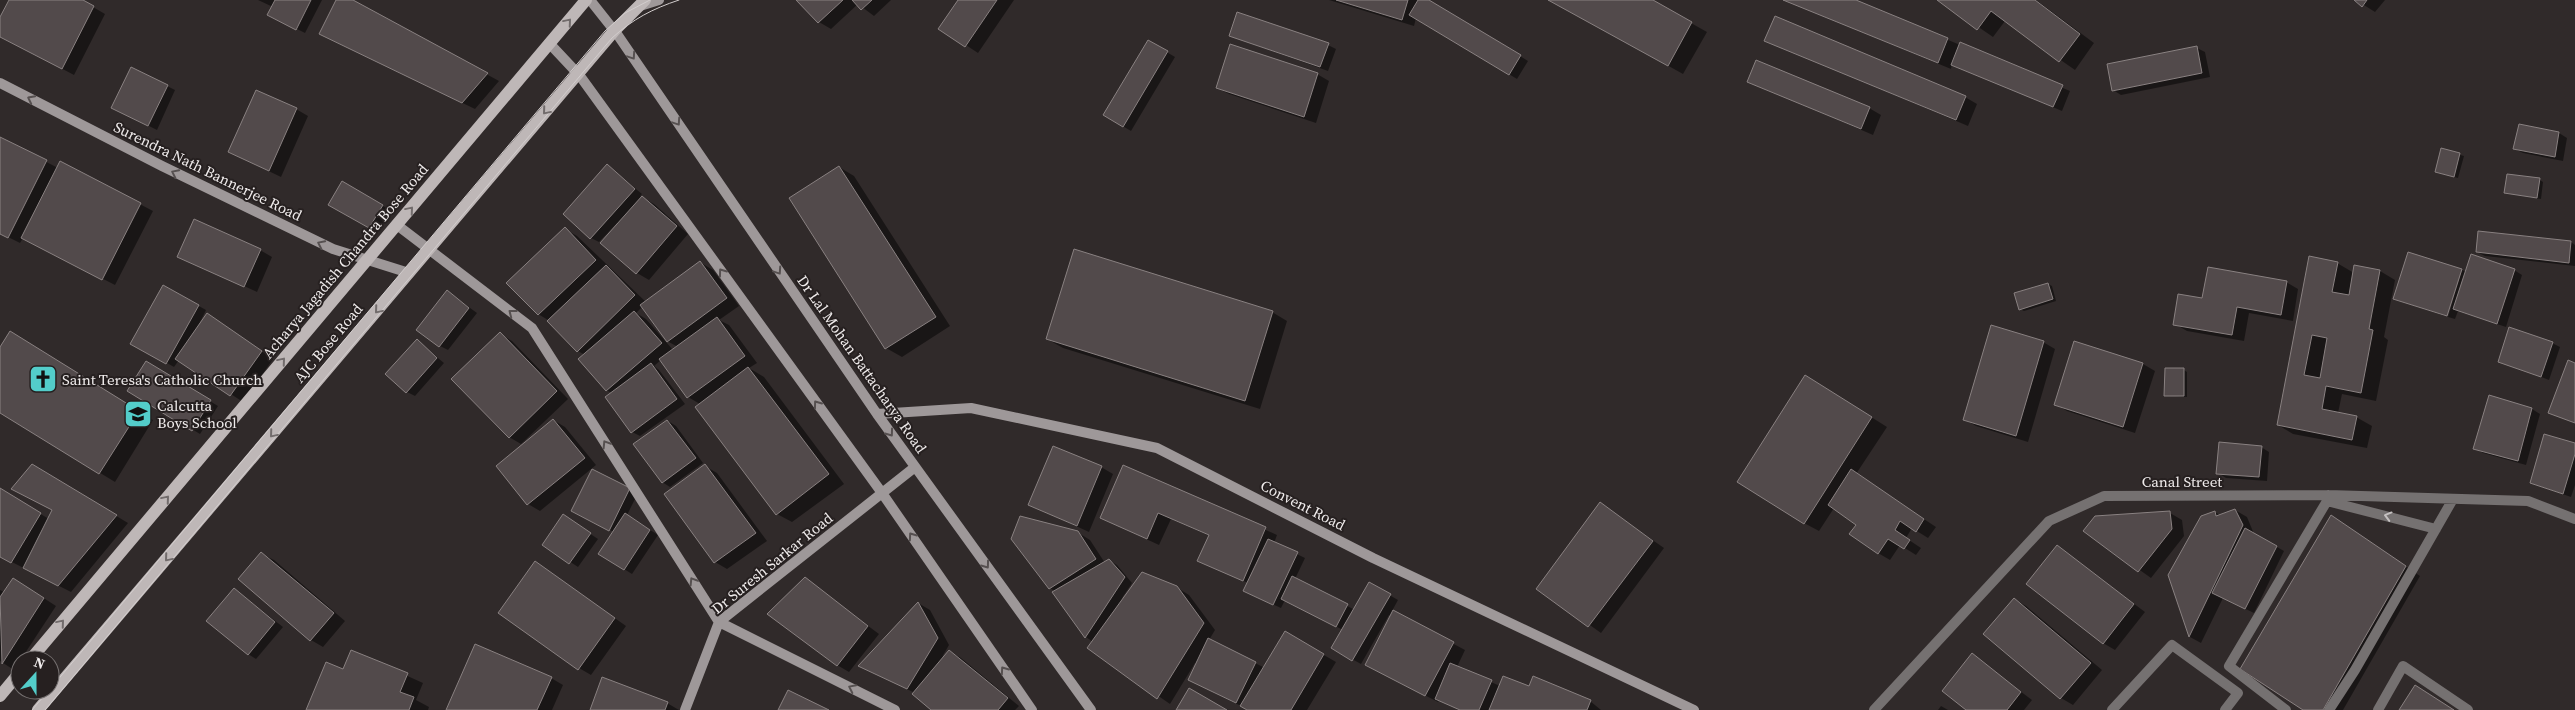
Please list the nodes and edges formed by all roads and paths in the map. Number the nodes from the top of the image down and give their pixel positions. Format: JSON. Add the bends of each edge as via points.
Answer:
{"nodes":[{"id":1,"x":586,"y":0,"type":"edge"},
{"id":2,"x":590,"y":0,"type":"edge"},
{"id":3,"x":659,"y":0,"type":"edge"},
{"id":4,"x":642,"y":3,"type":"edge"},
{"id":5,"x":614,"y":31,"type":"junction"},
{"id":6,"x":549,"y":44,"type":"junction"},
{"id":7,"x":578,"y":74,"type":"junction"},
{"id":8,"x":0,"y":83,"type":"edge"},
{"id":9,"x":397,"y":225,"type":"junction"},
{"id":10,"x":429,"y":249,"type":"junction"},
{"id":11,"x":367,"y":260,"type":"junction"},
{"id":12,"x":409,"y":273,"type":"junction"},
{"id":13,"x":877,"y":414,"type":"junction"},
{"id":14,"x":915,"y":467,"type":"junction"},
{"id":15,"x":882,"y":493,"type":"junction"},
{"id":16,"x":2327,"y":498,"type":"junction"},
{"id":17,"x":2453,"y":499,"type":"junction"},
{"id":18,"x":2575,"y":518,"type":"edge"},
{"id":19,"x":2436,"y":529,"type":"junction"},
{"id":20,"x":719,"y":622,"type":"junction"},
{"id":21,"x":38,"y":650,"type":"edge"},
{"id":22,"x":10,"y":684,"type":"edge"},
{"id":23,"x":0,"y":696,"type":"edge"},
{"id":24,"x":38,"y":710,"type":"edge"},
{"id":25,"x":685,"y":710,"type":"edge"},
{"id":26,"x":895,"y":710,"type":"edge"},
{"id":27,"x":1032,"y":710,"type":"edge"},
{"id":28,"x":1091,"y":710,"type":"edge"},
{"id":29,"x":1694,"y":710,"type":"edge"},
{"id":30,"x":1874,"y":710,"type":"edge"},
{"id":31,"x":2112,"y":710,"type":"edge"},
{"id":32,"x":2225,"y":710,"type":"edge"},
{"id":33,"x":2286,"y":710,"type":"edge"},
{"id":34,"x":2329,"y":710,"type":"edge"},
{"id":35,"x":2378,"y":710,"type":"edge"},
{"id":36,"x":2468,"y":710,"type":"edge"}],
"edges":[{"from":6,"to":1,"type":"main road","name":"Acharya Jagadish Chandra Bose Road","one_way":true},
{"from":2,"to":5,"type":"main road","name":"Dr Lal Mohan Battacharya Road"},
{"from":3,"to":4,"type":"main road"},
{"from":4,"to":5,"type":"main road","name":"AJC Bose Road"},
{"from":5,"to":7,"type":"main road","name":"AJC Bose Road"},
{"from":5,"to":13,"type":"main road","name":"Dr Lal Mohan Battacharya Road","one_way":true},
{"from":6,"to":7,"type":"main road"},
{"from":9,"to":6,"type":"main road","name":"Acharya Jagadish Chandra Bose Road","one_way":true},
{"from":7,"to":10,"type":"main road","name":"AJC Bose Road","one_way":true},
{"from":15,"to":7,"type":"main road","one_way":true},
{"from":11,"to":8,"type":"main road","name":"Surendra Nath Bannerjee Road","one_way":true,"via":[[324,245]]},
{"from":9,"to":10,"type":"main road"},
{"from":9,"to":11,"type":"main road","name":"Acharya Jagadish Chandra Bose Road"},
{"from":10,"to":12,"type":"main road","name":"AJC Bose Road"},
{"from":20,"to":10,"type":"main road","one_way":true,"via":[[532,328]]},
{"from":11,"to":12,"type":"main road","name":"Surendra Nath Bannerjee Road"},
{"from":21,"to":11,"type":"main road","name":"Acharya Jagadish Chandra Bose Road","one_way":true},
{"from":12,"to":24,"type":"main road","name":"AJC Bose Road","one_way":true},
{"from":13,"to":14,"type":"main road","name":"Dr Lal Mohan Battacharya Road","one_way":true},
{"from":13,"to":29,"type":"main road","name":"Convent Road","via":[[971,408],[1157,448],[1373,558]]},
{"from":14,"to":15,"type":"main road","name":"Dr Suresh Sarkar Road"},
{"from":14,"to":28,"type":"main road","name":"Dr Lal Mohan Battacharya Road","one_way":true},
{"from":15,"to":20,"type":"main road","name":"Dr Suresh Sarkar Road"},
{"from":27,"to":15,"type":"main road","one_way":true},
{"from":16,"to":17,"type":"street","name":"Canal Street"},
{"from":19,"to":16,"type":"street","one_way":true},
{"from":16,"to":30,"type":"street","name":"Canal Street","via":[[2104,496],[2049,521]]},
{"from":16,"to":33,"type":"street","via":[[2229,666]]},
{"from":17,"to":18,"type":"street","name":"Canal Street","via":[[2528,501]]},
{"from":17,"to":19,"type":"street"},
{"from":19,"to":34,"type":"street"},
{"from":20,"to":25,"type":"main road","name":"Dr Suresh Sarkar Road"},
{"from":26,"to":20,"type":"main road","one_way":true},
{"from":22,"to":23,"type":"main road"},
{"from":31,"to":32,"type":"street","via":[[2172,645],[2238,693]]},
{"from":35,"to":36,"type":"street","via":[[2403,666]]}]}
